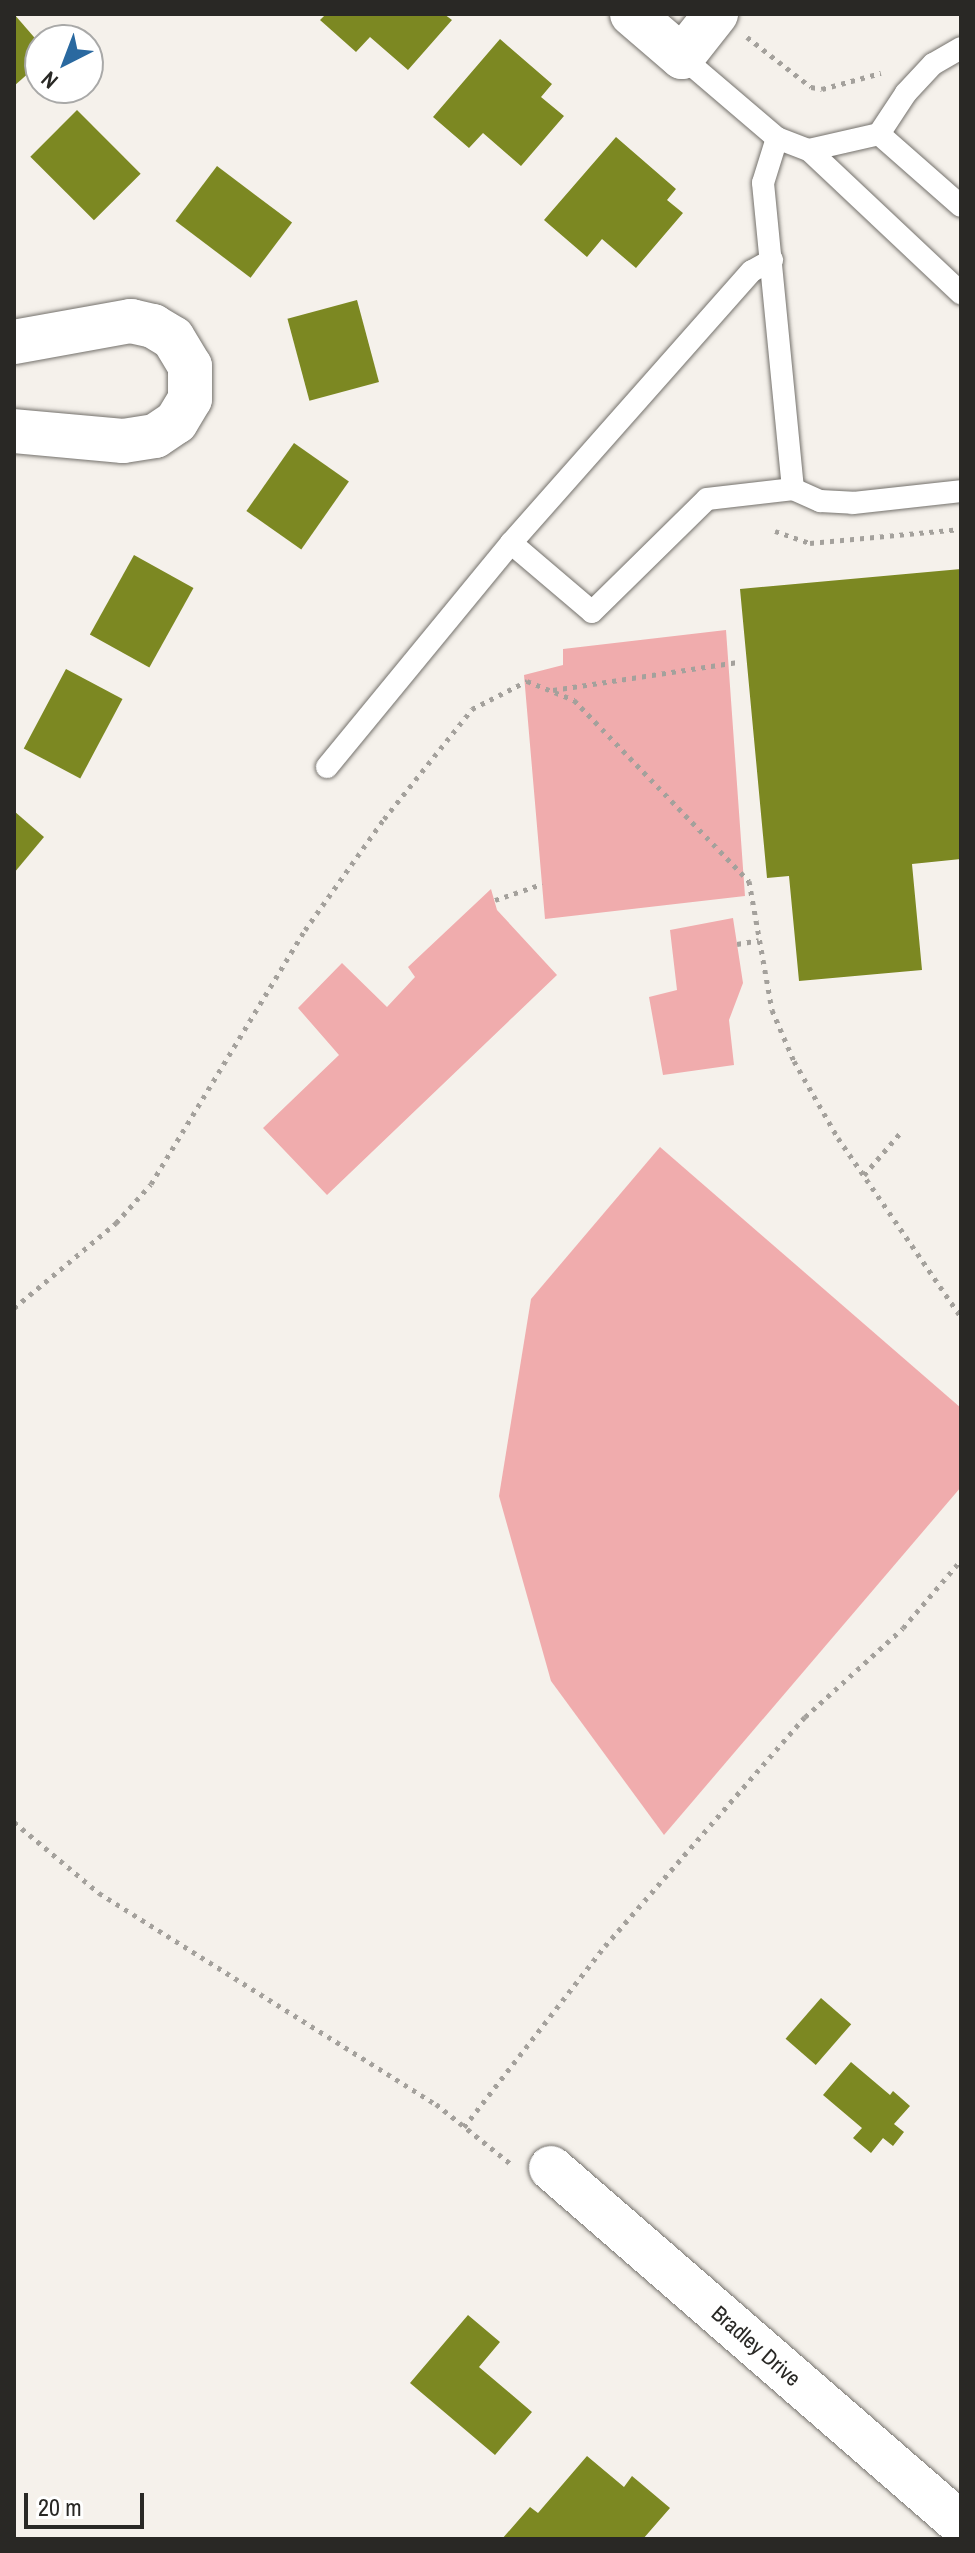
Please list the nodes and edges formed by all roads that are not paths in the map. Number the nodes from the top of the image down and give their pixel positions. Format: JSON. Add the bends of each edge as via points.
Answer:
{"nodes":[{"id":1,"x":632,"y":14,"type":"edge"},
{"id":2,"x":730,"y":24,"type":"edge"},
{"id":3,"x":961,"y":48,"type":"edge"},
{"id":4,"x":682,"y":57,"type":"junction"},
{"id":5,"x":879,"y":134,"type":"junction"},
{"id":6,"x":777,"y":138,"type":"junction"},
{"id":7,"x":809,"y":150,"type":"junction"},
{"id":8,"x":961,"y":206,"type":"edge"},
{"id":9,"x":772,"y":260,"type":"junction"},
{"id":10,"x":961,"y":293,"type":"edge"},
{"id":11,"x":14,"y":342,"type":"edge"},
{"id":12,"x":14,"y":431,"type":"edge"},
{"id":13,"x":793,"y":489,"type":"junction"},
{"id":14,"x":961,"y":491,"type":"edge"},
{"id":15,"x":511,"y":543,"type":"junction"},
{"id":16,"x":327,"y":767,"type":"dead end"},
{"id":17,"x":551,"y":2168,"type":"road end"},
{"id":18,"x":961,"y":2524,"type":"edge"}],
"edges":[{"from":1,"to":4,"type":"street"},
{"from":2,"to":4,"type":"street"},
{"from":3,"to":5,"type":"lane","via":[[933,64]]},
{"from":4,"to":6,"type":"lane"},
{"from":5,"to":7,"type":"lane"},
{"from":5,"to":8,"type":"lane"},
{"from":6,"to":7,"type":"lane"},
{"from":6,"to":9,"type":"lane","via":[[763,183]]},
{"from":7,"to":10,"type":"lane"},
{"from":9,"to":13,"type":"lane"},
{"from":9,"to":15,"type":"lane","via":[[752,271]]},
{"from":11,"to":12,"type":"street","via":[[131,321],[153,326],[173,338],[190,366],[190,399],[176,422],[155,436],[123,441]]},
{"from":13,"to":14,"type":"lane","via":[[820,501],[853,503]]},
{"from":13,"to":15,"type":"lane","via":[[707,499],[592,612]]},
{"from":15,"to":16,"type":"lane"},
{"from":17,"to":18,"type":"street","name":"Bradley Drive"}]}
